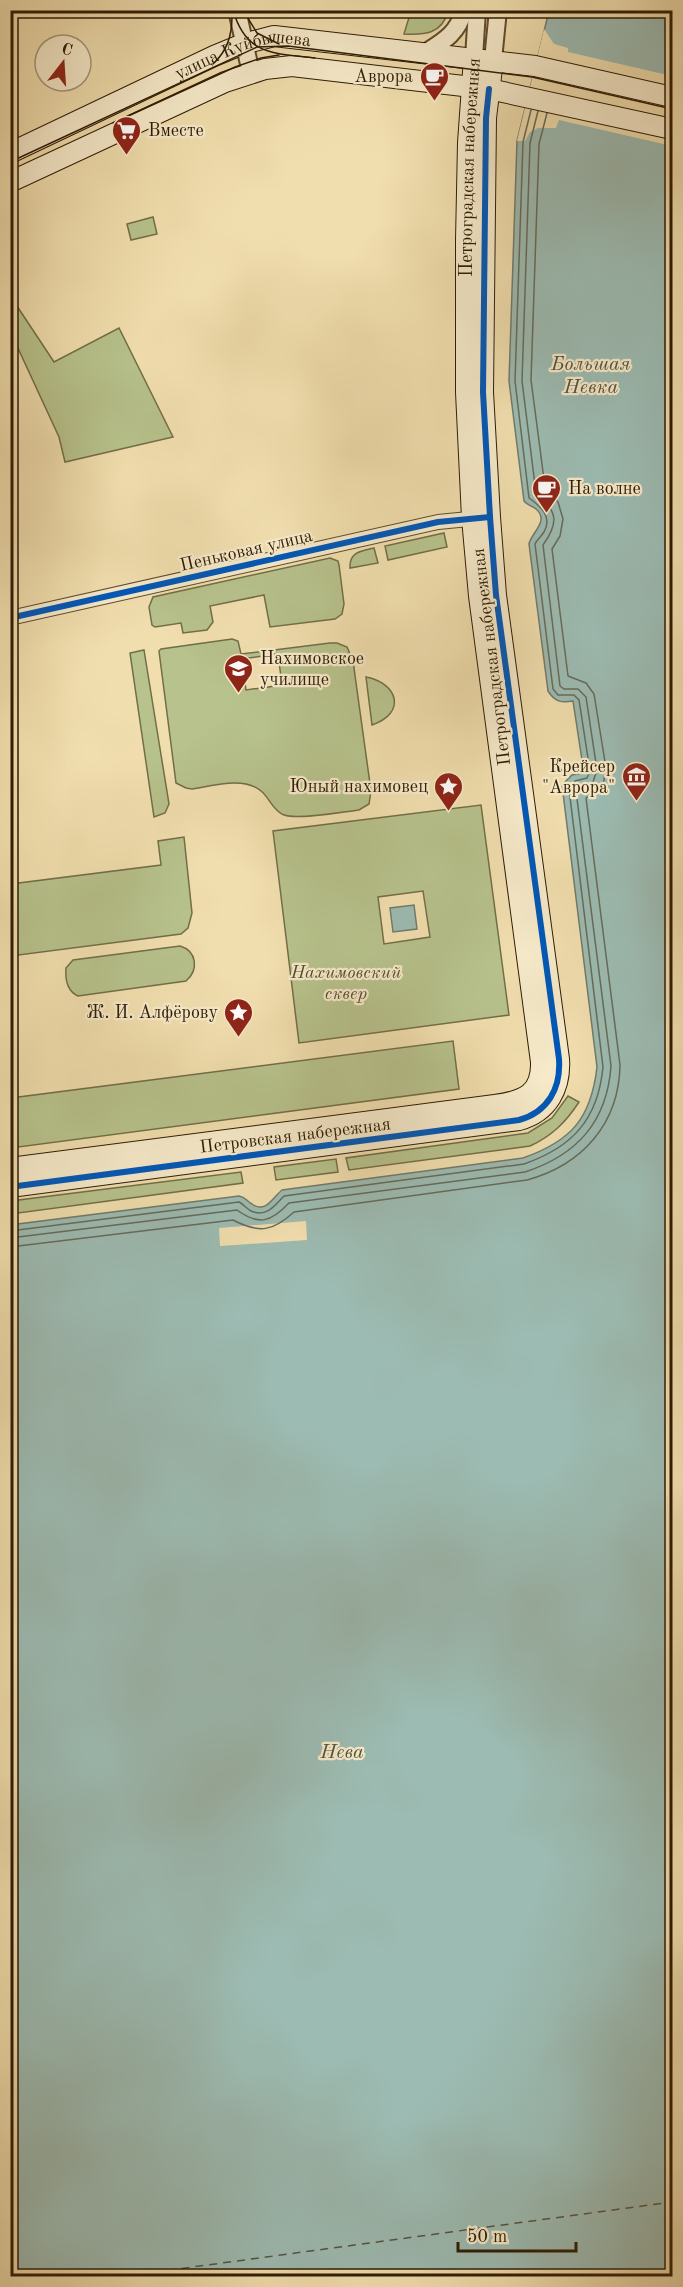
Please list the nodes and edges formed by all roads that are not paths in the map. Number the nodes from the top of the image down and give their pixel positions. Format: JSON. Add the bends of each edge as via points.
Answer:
{"nodes":[{"id":1,"x":237,"y":10,"type":"edge"},
{"id":2,"x":464,"y":10,"type":"edge"},
{"id":3,"x":477,"y":10,"type":"edge"},
{"id":4,"x":498,"y":10,"type":"edge"},
{"id":5,"x":243,"y":44,"type":"junction"},
{"id":6,"x":425,"y":53,"type":"junction"},
{"id":7,"x":483,"y":59,"type":"junction"},
{"id":8,"x":251,"y":72,"type":"junction"},
{"id":9,"x":481,"y":88,"type":"junction"},
{"id":10,"x":672,"y":97,"type":"edge"},
{"id":11,"x":672,"y":129,"type":"edge"},
{"id":12,"x":10,"y":153,"type":"edge"},
{"id":13,"x":10,"y":182,"type":"edge"},
{"id":14,"x":481,"y":518,"type":"junction"},
{"id":15,"x":10,"y":618,"type":"edge"},
{"id":16,"x":550,"y":1076,"type":"junction"},
{"id":17,"x":10,"y":1168,"type":"edge"},
{"id":18,"x":10,"y":1187,"type":"edge"}],
"edges":[{"from":1,"to":5,"type":"street"},
{"from":2,"to":6,"type":"street","via":[[450,37]]},
{"from":3,"to":7,"type":"street","name":"Петроградская набережная"},
{"from":4,"to":7,"type":"street","name":"Петроградская набережная"},
{"from":5,"to":6,"type":"main road","name":"улица Куйбышева","via":[[284,36]]},
{"from":5,"to":8,"type":"street"},
{"from":5,"to":12,"type":"main road","name":"улица Куйбышева"},
{"from":6,"to":7,"type":"main road","name":"улица Куйбышева"},
{"from":7,"to":9,"type":"main road","name":"Петроградская набережная"},
{"from":7,"to":10,"type":"main road","name":"улица Куйбышева","via":[[535,66]]},
{"from":8,"to":9,"type":"main road","name":"улица Куйбышева","via":[[292,66]]},
{"from":8,"to":13,"type":"main road","name":"улица Куйбышева"},
{"from":9,"to":11,"type":"main road","name":"улица Куйбышева"},
{"from":9,"to":14,"type":"main road","name":"Петроградская набережная","via":[[486,118]]},
{"from":14,"to":15,"type":"street","name":"Пеньковая улица","via":[[438,522]]},
{"from":14,"to":16,"type":"main road","name":"Петроградская набережная","via":[[479,596],[541,1062]]},
{"from":16,"to":17,"type":"main road","name":"Петровская набережная","via":[[530,1094],[506,1104]]},
{"from":16,"to":18,"type":"main road","name":"Петровская набережная","via":[[555,1091],[546,1105],[519,1120]]}]}
